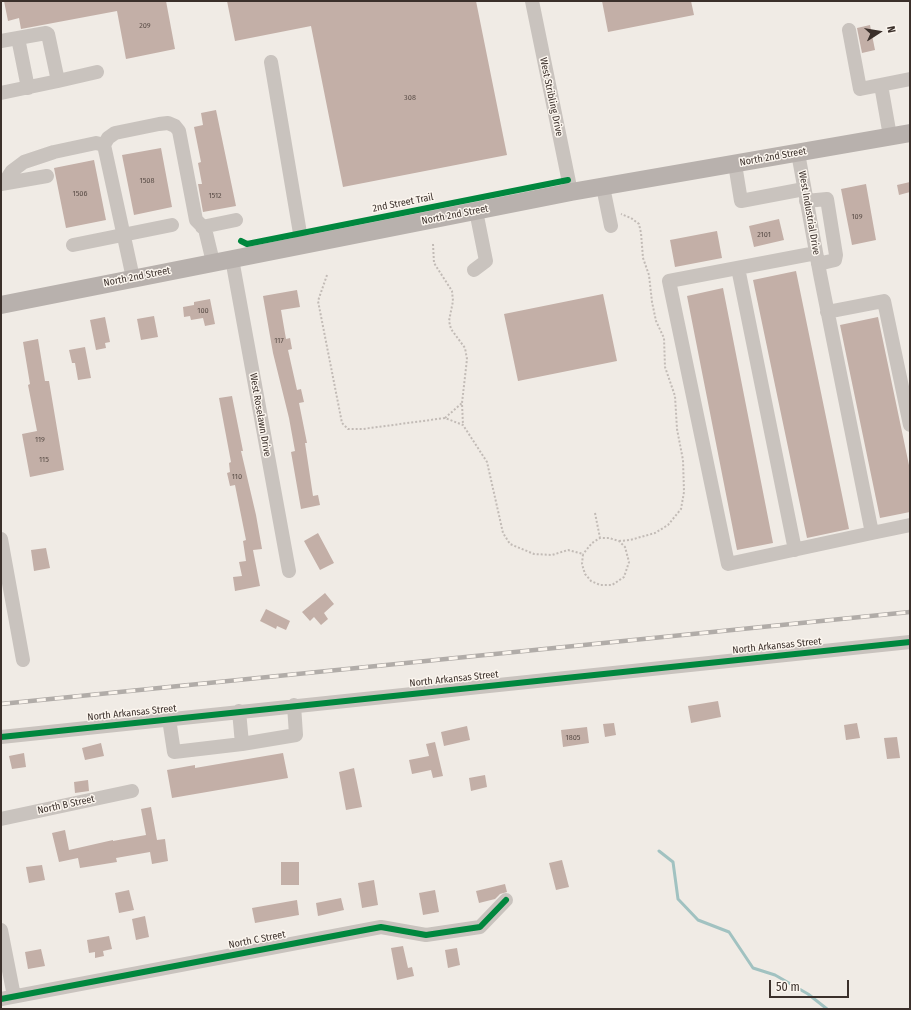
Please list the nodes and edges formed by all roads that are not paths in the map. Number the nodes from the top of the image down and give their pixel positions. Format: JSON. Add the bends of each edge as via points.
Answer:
{"nodes":[{"id":1,"x":532,"y":1,"type":"edge"},
{"id":2,"x":849,"y":30,"type":"dead end"},
{"id":3,"x":18,"y":38,"type":"junction"},
{"id":4,"x":1,"y":41,"type":"edge"},
{"id":5,"x":271,"y":62,"type":"dead end"},
{"id":6,"x":98,"y":72,"type":"dead end"},
{"id":7,"x":910,"y":79,"type":"edge"},
{"id":8,"x":58,"y":81,"type":"junction"},
{"id":9,"x":881,"y":85,"type":"junction"},
{"id":10,"x":28,"y":88,"type":"junction"},
{"id":11,"x":1,"y":93,"type":"edge"},
{"id":12,"x":910,"y":133,"type":"edge"},
{"id":13,"x":890,"y":136,"type":"junction"},
{"id":14,"x":104,"y":145,"type":"junction"},
{"id":15,"x":798,"y":153,"type":"junction"},
{"id":16,"x":735,"y":164,"type":"junction"},
{"id":17,"x":47,"y":176,"type":"dead end"},
{"id":18,"x":2,"y":184,"type":"edge"},
{"id":19,"x":603,"y":187,"type":"junction"},
{"id":20,"x":571,"y":192,"type":"junction"},
{"id":21,"x":805,"y":195,"type":"junction"},
{"id":22,"x":476,"y":211,"type":"junction"},
{"id":23,"x":236,"y":220,"type":"dead end"},
{"id":24,"x":172,"y":225,"type":"dead end"},
{"id":25,"x":611,"y":226,"type":"dead end"},
{"id":26,"x":202,"y":227,"type":"junction"},
{"id":27,"x":123,"y":234,"type":"junction"},
{"id":28,"x":73,"y":244,"type":"dead end"},
{"id":29,"x":302,"y":245,"type":"junction"},
{"id":30,"x":232,"y":259,"type":"junction"},
{"id":31,"x":213,"y":262,"type":"junction"},
{"id":32,"x":818,"y":264,"type":"junction"},
{"id":33,"x":738,"y":268,"type":"junction"},
{"id":34,"x":474,"y":270,"type":"dead end"},
{"id":35,"x":133,"y":278,"type":"junction"},
{"id":36,"x":1,"y":305,"type":"edge"},
{"id":37,"x":827,"y":312,"type":"junction"},
{"id":38,"x":910,"y":425,"type":"edge"},
{"id":39,"x":910,"y":525,"type":"edge"},
{"id":40,"x":872,"y":533,"type":"junction"},
{"id":41,"x":1,"y":540,"type":"edge"},
{"id":42,"x":796,"y":550,"type":"junction"},
{"id":43,"x":289,"y":571,"type":"dead end"},
{"id":44,"x":910,"y":642,"type":"edge"},
{"id":45,"x":23,"y":660,"type":"dead end"},
{"id":46,"x":294,"y":705,"type":"junction"},
{"id":47,"x":239,"y":712,"type":"junction"},
{"id":48,"x":169,"y":719,"type":"junction"},
{"id":49,"x":1,"y":737,"type":"edge"},
{"id":50,"x":242,"y":744,"type":"junction"},
{"id":51,"x":132,"y":791,"type":"dead end"},
{"id":52,"x":1,"y":819,"type":"edge"},
{"id":53,"x":506,"y":900,"type":"dead end"},
{"id":54,"x":1,"y":930,"type":"edge"},
{"id":55,"x":8,"y":997,"type":"edge"}],
"edges":[{"from":1,"to":20,"type":"street","name":"West Stribling Drive"},
{"from":2,"to":9,"type":"street","via":[[860,89]]},
{"from":3,"to":4,"type":"street"},
{"from":3,"to":8,"type":"street","via":[[48,34]]},
{"from":3,"to":10,"type":"street"},
{"from":5,"to":29,"type":"street"},
{"from":6,"to":8,"type":"street"},
{"from":7,"to":9,"type":"street"},
{"from":8,"to":10,"type":"street"},
{"from":9,"to":13,"type":"street"},
{"from":10,"to":11,"type":"street"},
{"from":12,"to":13,"type":"main road","name":"North 2nd Street"},
{"from":13,"to":15,"type":"main road","name":"North 2nd Street"},
{"from":14,"to":18,"type":"street","via":[[96,143],[54,152],[24,162],[12,171]]},
{"from":14,"to":26,"type":"street","via":[[115,132],[160,124],[175,126],[196,220]]},
{"from":14,"to":27,"type":"street"},
{"from":15,"to":16,"type":"main road","name":"North 2nd Street"},
{"from":15,"to":21,"type":"street","name":"West Industrial Drive"},
{"from":16,"to":19,"type":"main road","name":"North 2nd Street"},
{"from":16,"to":21,"type":"street","via":[[741,200]]},
{"from":17,"to":18,"type":"street"},
{"from":19,"to":20,"type":"main road","name":"North 2nd Street"},
{"from":19,"to":25,"type":"street"},
{"from":20,"to":22,"type":"main road","name":"North 2nd Street"},
{"from":21,"to":32,"type":"street","name":"West Industrial Drive"},
{"from":21,"to":32,"type":"street","via":[[827,199],[836,255],[835,260]]},
{"from":22,"to":29,"type":"main road","name":"North 2nd Street"},
{"from":22,"to":34,"type":"street","via":[[486,261]]},
{"from":23,"to":26,"type":"street"},
{"from":24,"to":27,"type":"street"},
{"from":26,"to":31,"type":"street","via":[[206,232]]},
{"from":27,"to":28,"type":"street"},
{"from":27,"to":35,"type":"street"},
{"from":29,"to":30,"type":"main road","name":"North 2nd Street"},
{"from":30,"to":31,"type":"main road","name":"North 2nd Street"},
{"from":30,"to":43,"type":"street","name":"West Roselawn Drive"},
{"from":31,"to":35,"type":"main road","name":"North 2nd Street"},
{"from":32,"to":33,"type":"street"},
{"from":32,"to":37,"type":"street","name":"West Industrial Drive"},
{"from":33,"to":42,"type":"street"},
{"from":33,"to":42,"type":"street","via":[[669,281],[728,564]]},
{"from":35,"to":36,"type":"main road","name":"North 2nd Street"},
{"from":37,"to":38,"type":"street","via":[[884,301]]},
{"from":37,"to":40,"type":"street","name":"West Industrial Drive"},
{"from":39,"to":40,"type":"street"},
{"from":40,"to":42,"type":"street"},
{"from":41,"to":45,"type":"street"},
{"from":44,"to":46,"type":"street","name":"North Arkansas Street"},
{"from":46,"to":47,"type":"street","name":"North Arkansas Street"},
{"from":46,"to":50,"type":"street","via":[[296,735]]},
{"from":47,"to":48,"type":"street","name":"North Arkansas Street"},
{"from":47,"to":50,"type":"street"},
{"from":48,"to":49,"type":"street","name":"North Arkansas Street"},
{"from":48,"to":50,"type":"street","via":[[174,752]]},
{"from":51,"to":52,"type":"street","name":"North B Street"},
{"from":53,"to":55,"type":"street","name":"North C Street","via":[[480,927],[426,935],[381,927]]},
{"from":54,"to":55,"type":"street"}]}
